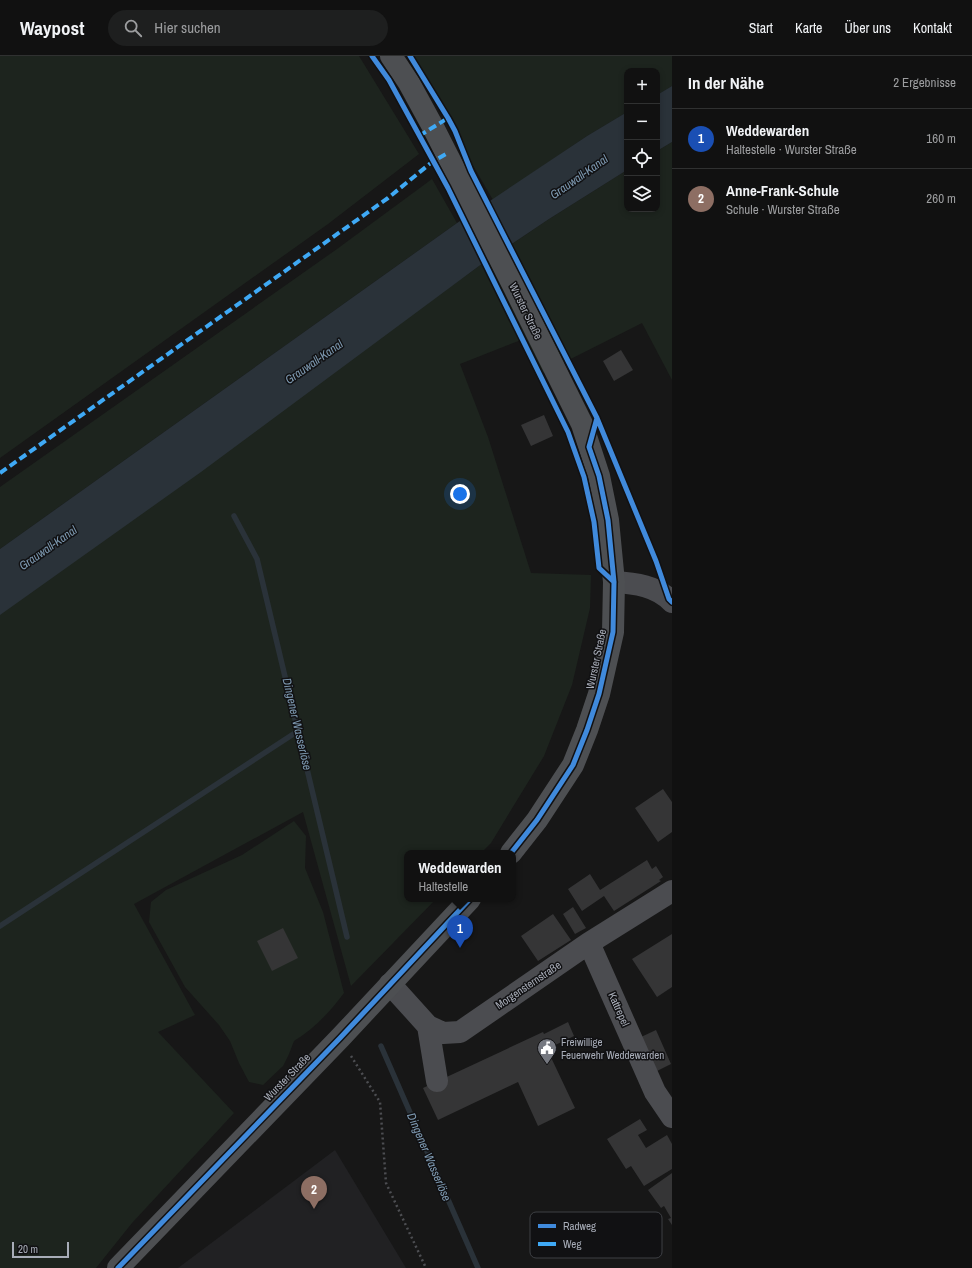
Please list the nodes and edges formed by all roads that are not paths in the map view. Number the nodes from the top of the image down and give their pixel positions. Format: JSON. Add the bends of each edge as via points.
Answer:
{"nodes":[{"id":1,"x":391,"y":56,"type":"edge"},
{"id":2,"x":614,"y":582,"type":"junction"},
{"id":3,"x":672,"y":602,"type":"edge"},
{"id":4,"x":513,"y":850,"type":"edge"},
{"id":5,"x":672,"y":891,"type":"edge"},
{"id":6,"x":467,"y":902,"type":"edge"},
{"id":7,"x":590,"y":943,"type":"junction"},
{"id":8,"x":390,"y":984,"type":"junction"},
{"id":9,"x":428,"y":1026,"type":"junction"},
{"id":10,"x":437,"y":1082,"type":"dead end"},
{"id":11,"x":672,"y":1117,"type":"edge"},
{"id":12,"x":118,"y":1268,"type":"edge"}],
"edges":[{"from":1,"to":2,"type":"main road","name":"Wurster Straße","via":[[433,127],[582,424],[599,476],[608,520]]},
{"from":2,"to":3,"type":"street","via":[[657,590]]},
{"from":2,"to":4,"type":"main road","name":"Wurster Straße","via":[[613,632],[599,694],[587,730],[573,765],[537,820]]},
{"from":5,"to":7,"type":"street","name":"Morgensternstraße"},
{"from":6,"to":8,"type":"main road","name":"Wurster Straße"},
{"from":7,"to":9,"type":"street","name":"Morgensternstraße","via":[[460,1032],[443,1033]]},
{"from":7,"to":11,"type":"street","name":"Kattrepel","via":[[655,1092]]},
{"from":8,"to":9,"type":"street","name":"Morgensternstraße"},
{"from":8,"to":12,"type":"main road","name":"Wurster Straße"},
{"from":9,"to":10,"type":"street"}]}
